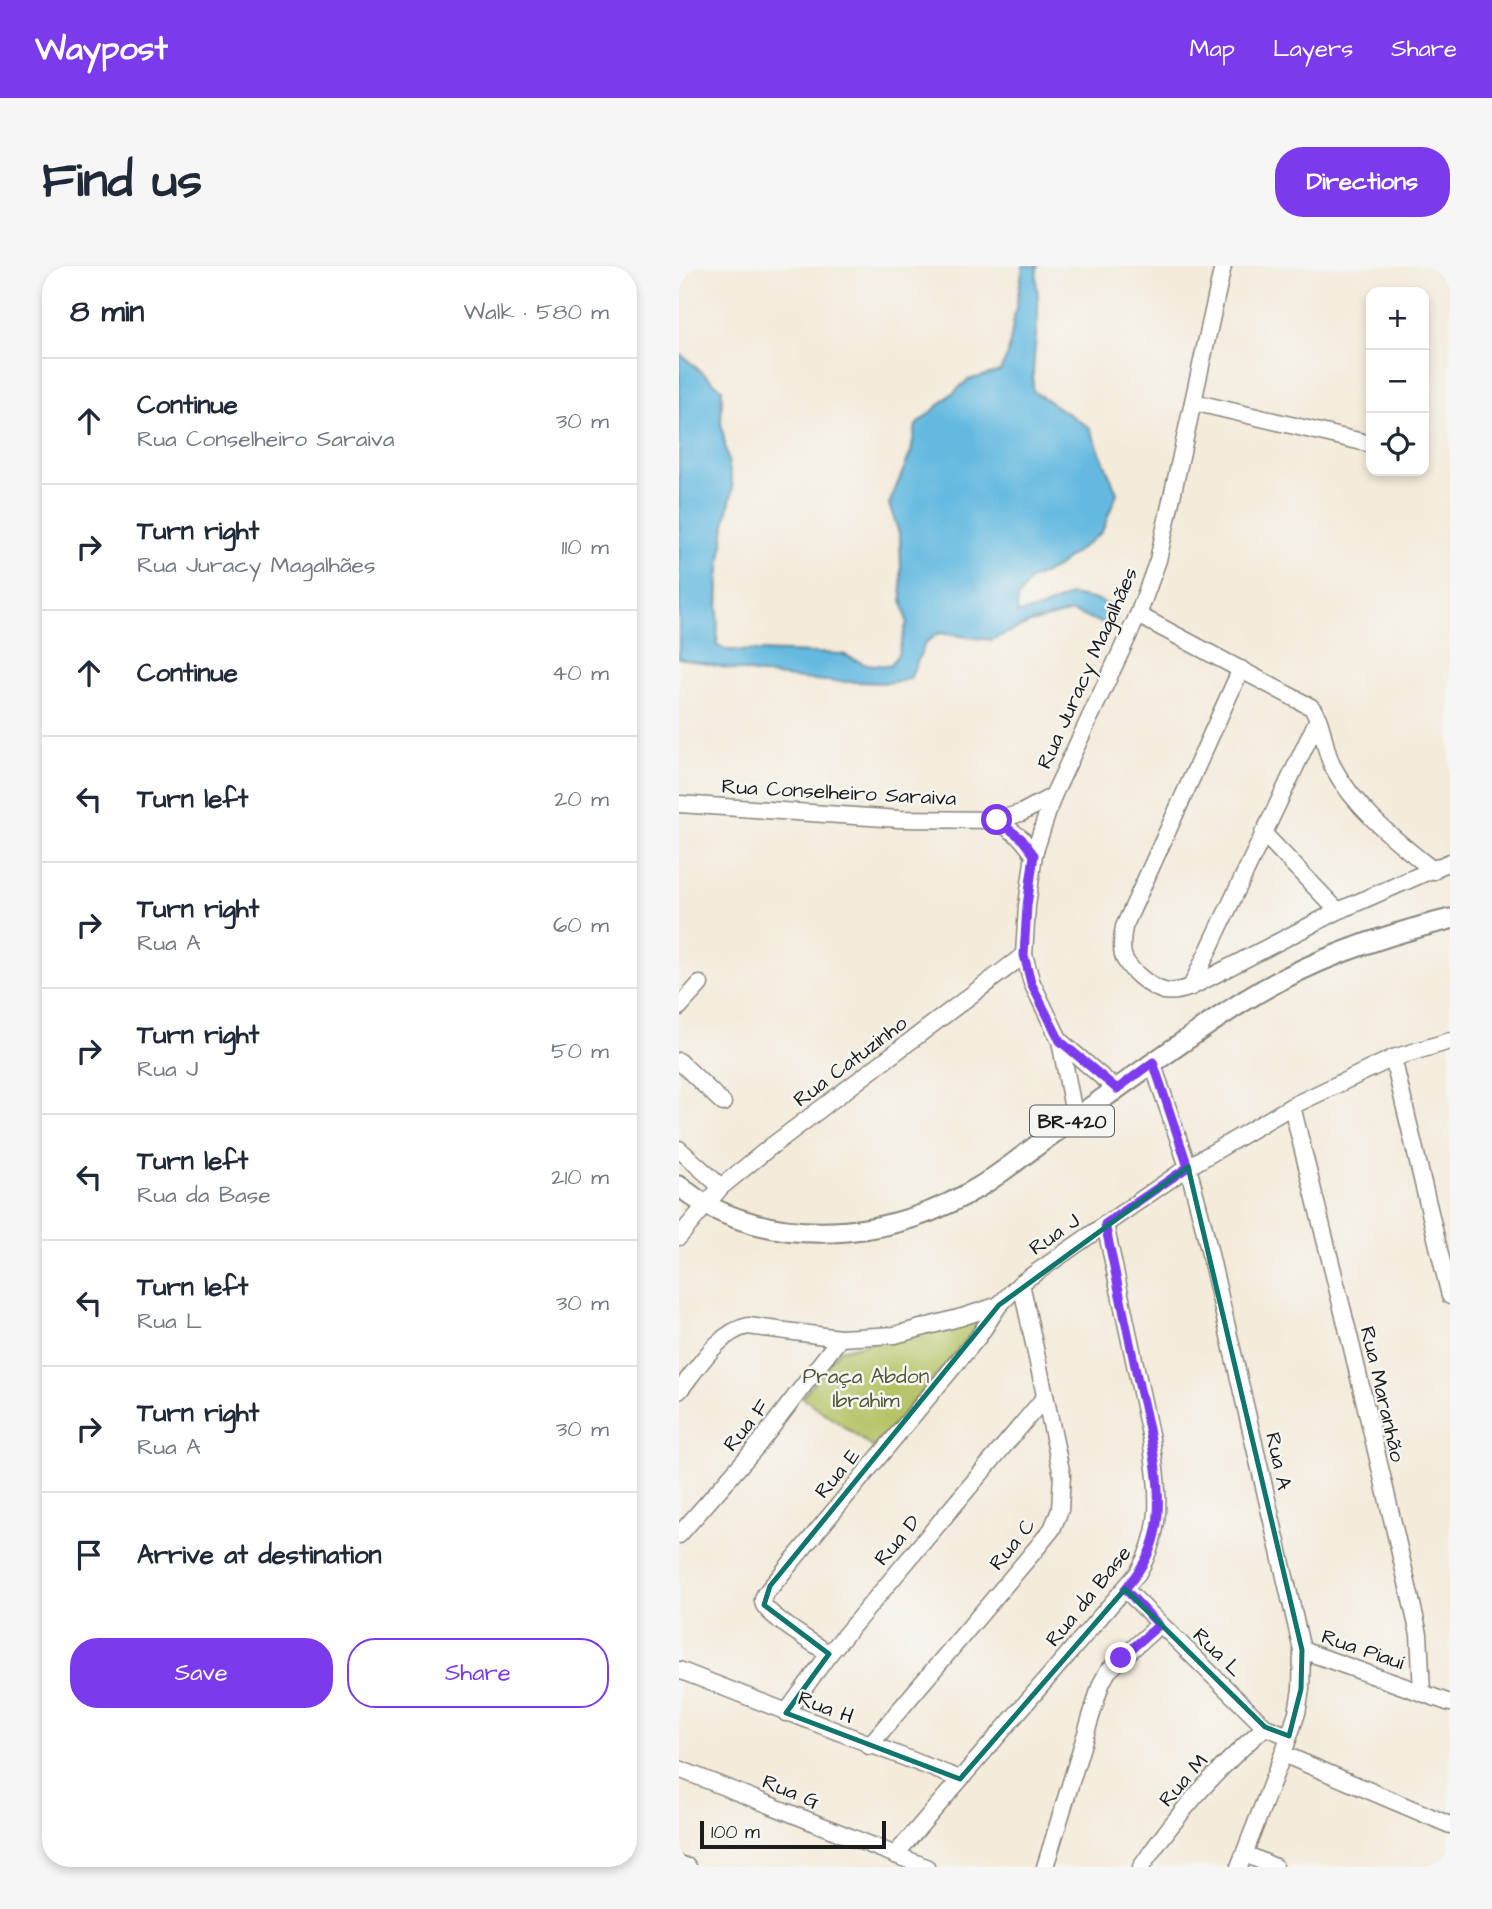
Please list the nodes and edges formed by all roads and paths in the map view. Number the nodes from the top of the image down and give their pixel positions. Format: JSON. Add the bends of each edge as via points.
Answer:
{"nodes":[{"id":1,"x":1223,"y":266,"type":"edge"},
{"id":2,"x":1193,"y":402,"type":"junction"},
{"id":3,"x":1366,"y":443,"type":"edge"},
{"id":4,"x":1138,"y":615,"type":"junction"},
{"id":5,"x":1241,"y":669,"type":"junction"},
{"id":6,"x":1318,"y":719,"type":"junction"},
{"id":7,"x":1053,"y":796,"type":"junction"},
{"id":8,"x":679,"y":804,"type":"edge"},
{"id":9,"x":997,"y":820,"type":"junction"},
{"id":10,"x":1263,"y":834,"type":"junction"},
{"id":11,"x":1034,"y":855,"type":"junction"},
{"id":12,"x":1450,"y":862,"type":"edge"},
{"id":13,"x":1434,"y":871,"type":"junction"},
{"id":14,"x":1338,"y":911,"type":"junction"},
{"id":15,"x":1450,"y":919,"type":"edge"},
{"id":16,"x":1024,"y":955,"type":"junction"},
{"id":17,"x":700,"y":984,"type":"dead end"},
{"id":18,"x":1191,"y":987,"type":"junction"},
{"id":19,"x":679,"y":1007,"type":"edge"},
{"id":20,"x":1060,"y":1041,"type":"junction"},
{"id":21,"x":1450,"y":1041,"type":"edge"},
{"id":22,"x":1393,"y":1058,"type":"junction"},
{"id":23,"x":679,"y":1061,"type":"edge"},
{"id":24,"x":1153,"y":1062,"type":"junction"},
{"id":25,"x":1117,"y":1089,"type":"junction"},
{"id":26,"x":723,"y":1103,"type":"dead end"},
{"id":27,"x":1292,"y":1106,"type":"junction"},
{"id":28,"x":1075,"y":1118,"type":"junction"},
{"id":29,"x":679,"y":1149,"type":"edge"},
{"id":30,"x":1188,"y":1167,"type":"junction"},
{"id":31,"x":679,"y":1186,"type":"edge"},
{"id":32,"x":721,"y":1187,"type":"junction"},
{"id":33,"x":707,"y":1206,"type":"junction"},
{"id":34,"x":1105,"y":1224,"type":"junction"},
{"id":35,"x":679,"y":1237,"type":"edge"},
{"id":36,"x":1021,"y":1283,"type":"junction"},
{"id":37,"x":1450,"y":1296,"type":"edge"},
{"id":38,"x":999,"y":1305,"type":"junction"},
{"id":39,"x":840,"y":1338,"type":"junction"},
{"id":40,"x":683,"y":1380,"type":"edge"},
{"id":41,"x":1045,"y":1397,"type":"junction"},
{"id":42,"x":679,"y":1535,"type":"edge"},
{"id":43,"x":1125,"y":1589,"type":"junction"},
{"id":44,"x":1159,"y":1625,"type":"junction"},
{"id":45,"x":1302,"y":1650,"type":"junction"},
{"id":46,"x":829,"y":1654,"type":"junction"},
{"id":47,"x":679,"y":1670,"type":"edge"},
{"id":48,"x":1422,"y":1692,"type":"junction"},
{"id":49,"x":1450,"y":1703,"type":"edge"},
{"id":50,"x":786,"y":1713,"type":"junction"},
{"id":51,"x":1265,"y":1727,"type":"junction"},
{"id":52,"x":1289,"y":1736,"type":"junction"},
{"id":53,"x":869,"y":1746,"type":"junction"},
{"id":54,"x":1283,"y":1754,"type":"junction"},
{"id":55,"x":679,"y":1769,"type":"edge"},
{"id":56,"x":960,"y":1779,"type":"junction"},
{"id":57,"x":1450,"y":1825,"type":"edge"},
{"id":58,"x":895,"y":1855,"type":"junction"},
{"id":59,"x":1242,"y":1860,"type":"edge"},
{"id":60,"x":679,"y":1864,"type":"edge"},
{"id":61,"x":688,"y":1867,"type":"edge"},
{"id":62,"x":926,"y":1867,"type":"edge"},
{"id":63,"x":1045,"y":1867,"type":"edge"},
{"id":64,"x":1141,"y":1867,"type":"edge"},
{"id":65,"x":1275,"y":1867,"type":"edge"}],
"edges":[{"from":1,"to":2,"type":"street","name":"Rua Juracy Magalhães"},
{"from":2,"to":3,"type":"street"},
{"from":2,"to":4,"type":"street","name":"Rua Juracy Magalhães","via":[[1158,560]]},
{"from":4,"to":5,"type":"street"},
{"from":4,"to":7,"type":"street","name":"Rua Juracy Magalhães"},
{"from":5,"to":6,"type":"street","via":[[1311,706]]},
{"from":5,"to":18,"type":"street","via":[[1122,937],[1130,967],[1152,984],[1176,992]]},
{"from":6,"to":10,"type":"street"},
{"from":6,"to":13,"type":"street","via":[[1334,769],[1359,803]]},
{"from":7,"to":9,"type":"street","name":"Rua Conselheiro Saraiva"},
{"from":7,"to":11,"type":"street","name":"Rua Juracy Magalhães"},
{"from":8,"to":9,"type":"street","name":"Rua Conselheiro Saraiva","via":[[899,819]]},
{"from":9,"to":11,"type":"street"},
{"from":10,"to":14,"type":"street"},
{"from":10,"to":18,"type":"street"},
{"from":11,"to":16,"type":"street","name":"Rua Juracy Magalhães"},
{"from":12,"to":13,"type":"street"},
{"from":13,"to":14,"type":"street"},
{"from":14,"to":18,"type":"street"},
{"from":15,"to":24,"type":"main road","number":"BR-420","via":[[1398,931],[1311,964],[1247,999]]},
{"from":16,"to":20,"type":"street","name":"Rua Juracy Magalhães","via":[[1031,983]]},
{"from":16,"to":32,"type":"street","name":"Rua Catuzinho"},
{"from":17,"to":19,"type":"street"},
{"from":20,"to":25,"type":"street"},
{"from":20,"to":28,"type":"street"},
{"from":21,"to":22,"type":"street","name":"Rua J"},
{"from":22,"to":27,"type":"street","name":"Rua J"},
{"from":22,"to":37,"type":"street"},
{"from":23,"to":26,"type":"street"},
{"from":24,"to":25,"type":"main road","number":"BR-420"},
{"from":24,"to":30,"type":"street","name":"Rua A"},
{"from":25,"to":28,"type":"main road","number":"BR-420"},
{"from":27,"to":30,"type":"street","name":"Rua J"},
{"from":27,"to":48,"type":"street","name":"Rua Maranhão","via":[[1419,1634]]},
{"from":28,"to":33,"type":"main road","number":"BR-420","via":[[979,1187],[911,1219],[839,1232],[779,1231]]},
{"from":29,"to":32,"type":"street"},
{"from":30,"to":34,"type":"street","name":"Rua J"},
{"from":30,"to":45,"type":"street","name":"Rua A"},
{"from":31,"to":33,"type":"main road","number":"BR-420"},
{"from":32,"to":33,"type":"street","name":"Rua Catuzinho"},
{"from":33,"to":35,"type":"street","name":"Rua Catuzinho"},
{"from":34,"to":36,"type":"street","name":"Rua J"},
{"from":34,"to":43,"type":"street","name":"Rua da Base","via":[[1151,1439],[1158,1508],[1148,1556]]},
{"from":36,"to":38,"type":"street","name":"Rua J"},
{"from":36,"to":41,"type":"street","name":"Rua C"},
{"from":38,"to":39,"type":"street","name":"Rua J","via":[[895,1335]]},
{"from":38,"to":46,"type":"street","name":"Rua E","via":[[979,1336],[765,1594],[764,1605],[772,1614]]},
{"from":39,"to":40,"type":"street","name":"Rua J","via":[[740,1327],[724,1337]]},
{"from":39,"to":42,"type":"street","name":"Rua F","via":[[758,1444]]},
{"from":41,"to":46,"type":"street","name":"Rua D"},
{"from":41,"to":53,"type":"street","name":"Rua C","via":[[1062,1475],[1060,1510],[1052,1529]]},
{"from":43,"to":44,"type":"street","name":"Rua L"},
{"from":43,"to":56,"type":"street","name":"Rua da Base"},
{"from":44,"to":51,"type":"street","name":"Rua L"},
{"from":44,"to":63,"type":"street","via":[[1108,1671],[1101,1684]]},
{"from":45,"to":48,"type":"street","name":"Rua Piauí"},
{"from":45,"to":52,"type":"street","name":"Rua A","via":[[1301,1689]]},
{"from":46,"to":50,"type":"street","name":"Rua D"},
{"from":47,"to":50,"type":"street","name":"Rua H"},
{"from":48,"to":49,"type":"street","name":"Rua Piauí"},
{"from":50,"to":53,"type":"street","name":"Rua H"},
{"from":51,"to":52,"type":"street","name":"Rua L"},
{"from":51,"to":64,"type":"street","name":"Rua M","via":[[1193,1797]]},
{"from":52,"to":54,"type":"street","name":"Rua A"},
{"from":53,"to":56,"type":"street","name":"Rua H"},
{"from":54,"to":57,"type":"street"},
{"from":54,"to":59,"type":"street","name":"Rua A"},
{"from":55,"to":58,"type":"street","name":"Rua G"},
{"from":56,"to":58,"type":"street","name":"Rua da Base"},
{"from":58,"to":62,"type":"street","name":"Rua G"},
{"from":59,"to":65,"type":"street"},
{"from":60,"to":61,"type":"street"}]}
